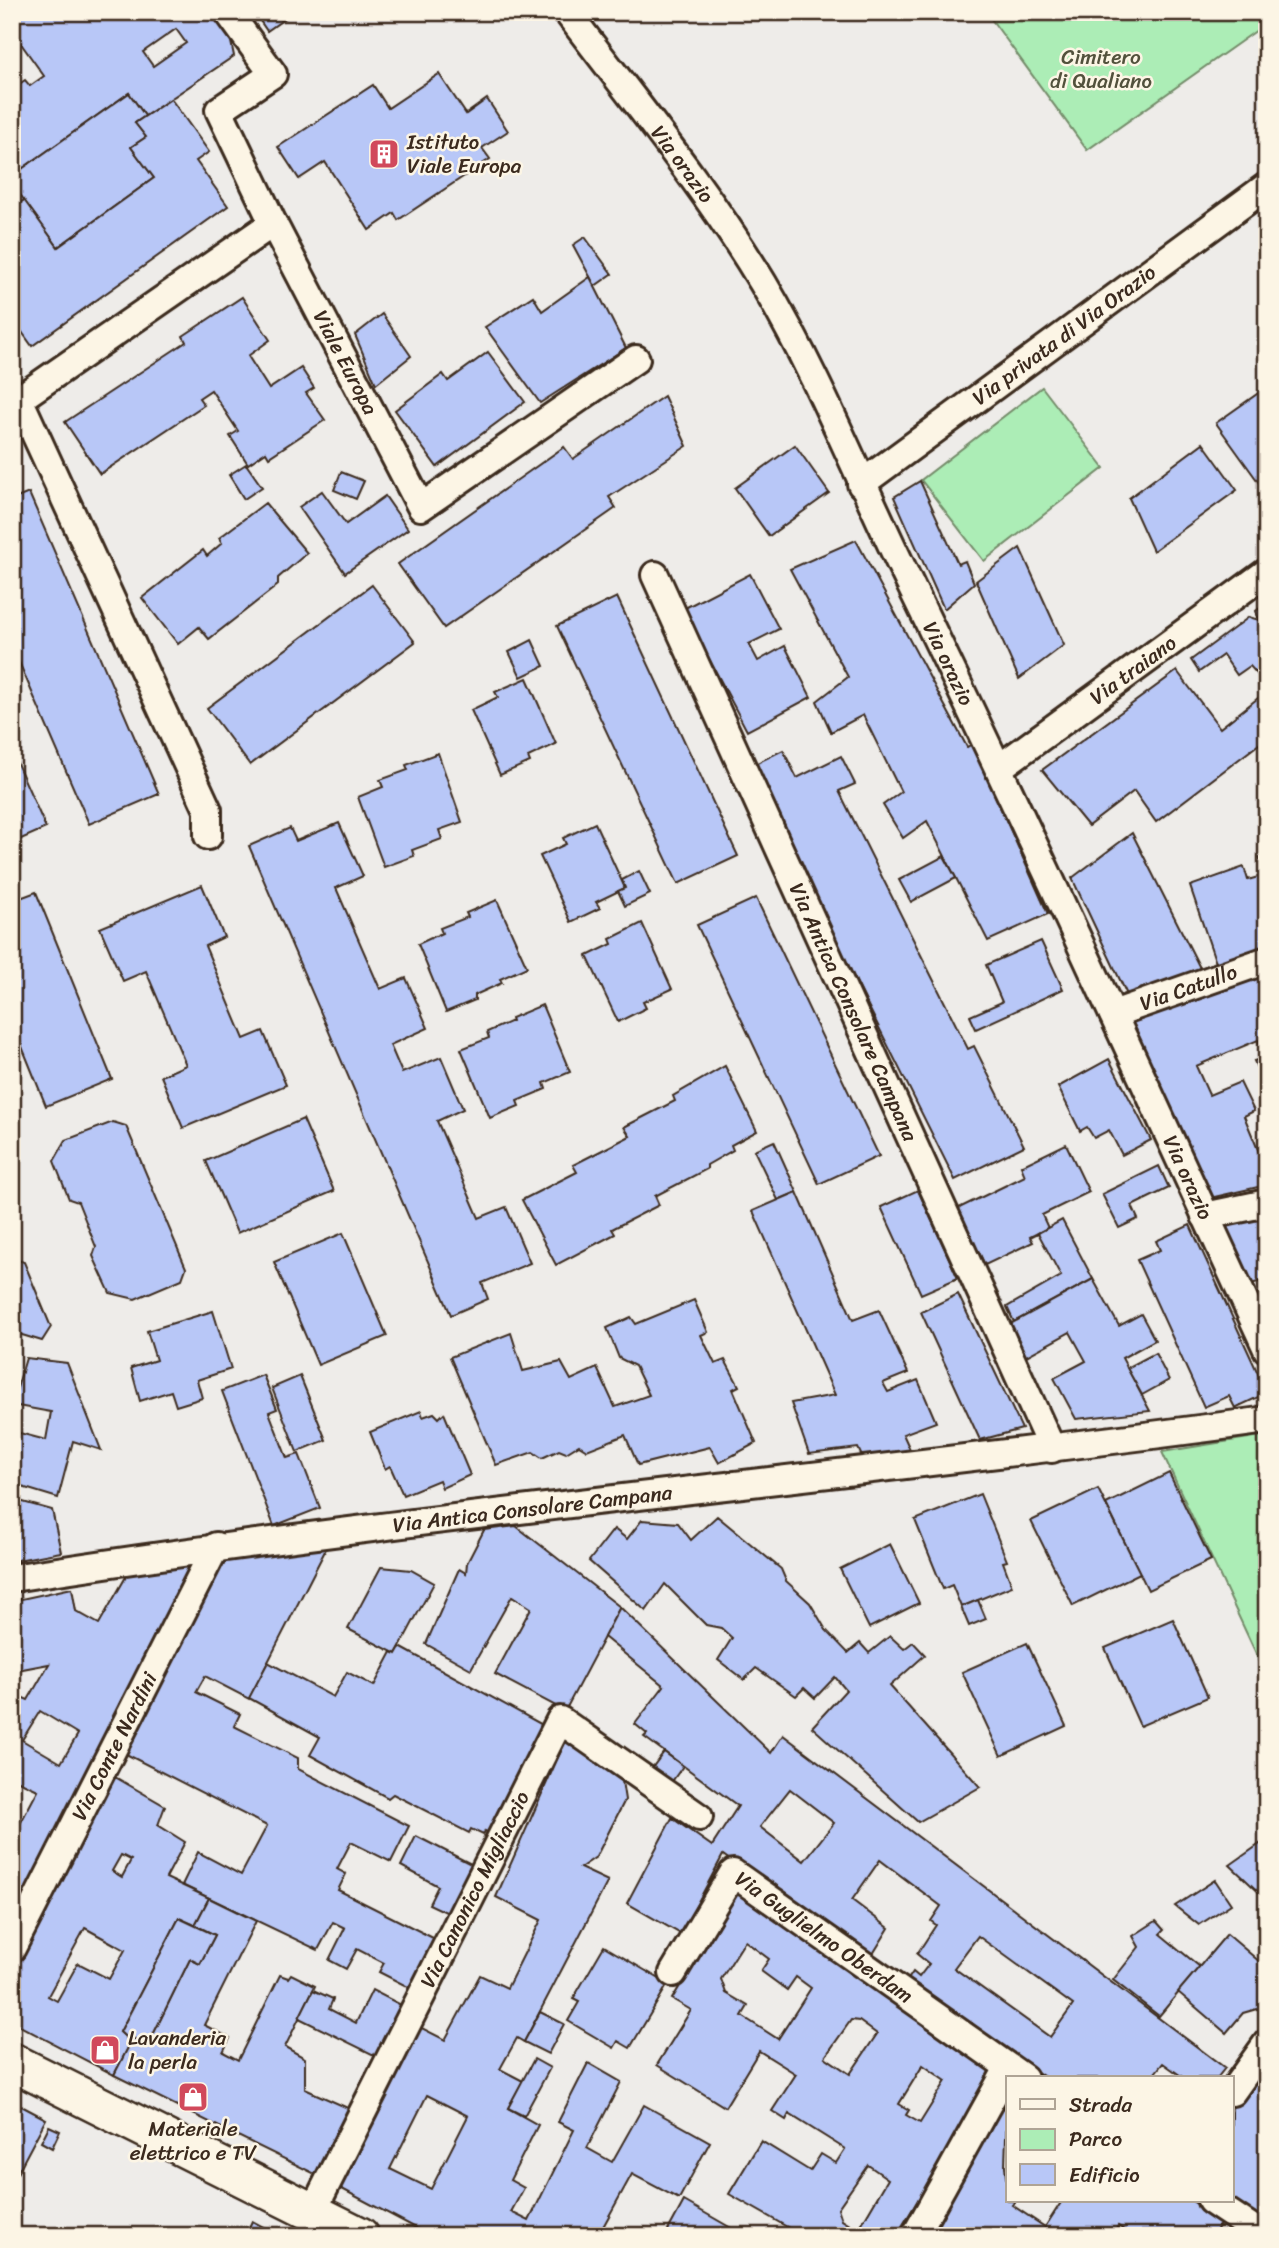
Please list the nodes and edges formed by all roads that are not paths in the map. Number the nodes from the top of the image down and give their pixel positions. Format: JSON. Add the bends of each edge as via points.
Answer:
{"nodes":[{"id":1,"x":228,"y":12,"type":"edge"},
{"id":2,"x":567,"y":12,"type":"edge"},
{"id":3,"x":1267,"y":186,"type":"edge"},
{"id":4,"x":273,"y":223,"type":"junction"},
{"id":5,"x":636,"y":359,"type":"dead end"},
{"id":6,"x":862,"y":484,"type":"junction"},
{"id":7,"x":1267,"y":572,"type":"edge"},
{"id":8,"x":655,"y":575,"type":"dead end"},
{"id":9,"x":999,"y":768,"type":"junction"},
{"id":10,"x":208,"y":836,"type":"dead end"},
{"id":11,"x":1267,"y":960,"type":"edge"},
{"id":12,"x":1113,"y":1014,"type":"junction"},
{"id":13,"x":1267,"y":1203,"type":"edge"},
{"id":14,"x":1205,"y":1216,"type":"junction"},
{"id":15,"x":1267,"y":1349,"type":"edge"},
{"id":16,"x":1267,"y":1419,"type":"edge"},
{"id":17,"x":1052,"y":1449,"type":"junction"},
{"id":18,"x":216,"y":1546,"type":"junction"},
{"id":19,"x":12,"y":1578,"type":"edge"},
{"id":20,"x":699,"y":1816,"type":"dead end"},
{"id":21,"x":12,"y":1948,"type":"edge"},
{"id":22,"x":673,"y":1973,"type":"dead end"},
{"id":23,"x":1267,"y":2043,"type":"edge"},
{"id":24,"x":12,"y":2062,"type":"edge"},
{"id":25,"x":1016,"y":2073,"type":"edge"},
{"id":26,"x":1006,"y":2089,"type":"edge"},
{"id":27,"x":1234,"y":2089,"type":"edge"},
{"id":28,"x":1213,"y":2202,"type":"edge"},
{"id":29,"x":313,"y":2211,"type":"junction"},
{"id":30,"x":360,"y":2236,"type":"edge"},
{"id":31,"x":915,"y":2236,"type":"edge"},
{"id":32,"x":1264,"y":2236,"type":"edge"}],
"edges":[{"from":1,"to":4,"type":"street","name":"Viale Europa","via":[[273,74],[219,110]]},
{"from":2,"to":6,"type":"street","name":"Via orazio","via":[[723,221],[765,285]]},
{"from":3,"to":6,"type":"street","name":"Via privata di Via Orazio"},
{"from":4,"to":5,"type":"street","name":"Viale Europa","via":[[421,507]]},
{"from":4,"to":10,"type":"street","via":[[19,398],[208,810]]},
{"from":6,"to":9,"type":"street","name":"Via orazio"},
{"from":7,"to":9,"type":"street","name":"Via traiano"},
{"from":8,"to":17,"type":"street","name":"Via Antica Consolare Campana"},
{"from":9,"to":12,"type":"street","name":"Via orazio"},
{"from":11,"to":12,"type":"street","name":"Via Catullo"},
{"from":12,"to":14,"type":"street","name":"Via orazio"},
{"from":13,"to":14,"type":"street"},
{"from":14,"to":15,"type":"street","name":"Via orazio"},
{"from":16,"to":17,"type":"street","name":"Via Antica Consolare Campana"},
{"from":17,"to":18,"type":"street","name":"Via Antica Consolare Campana"},
{"from":18,"to":19,"type":"street","name":"Via Antica Consolare Campana"},
{"from":18,"to":21,"type":"street","name":"Via Conte Nardini"},
{"from":20,"to":29,"type":"street","name":"Via Canonico Migliaccio","via":[[560,1720]]},
{"from":22,"to":25,"type":"street","name":"Via Guglielmo Oberdam","via":[[733,1873]]},
{"from":23,"to":27,"type":"street"},
{"from":24,"to":29,"type":"main road"},
{"from":26,"to":31,"type":"street","name":"Via Guglielmo Oberdam"},
{"from":28,"to":32,"type":"street"},
{"from":29,"to":30,"type":"main road"}]}
